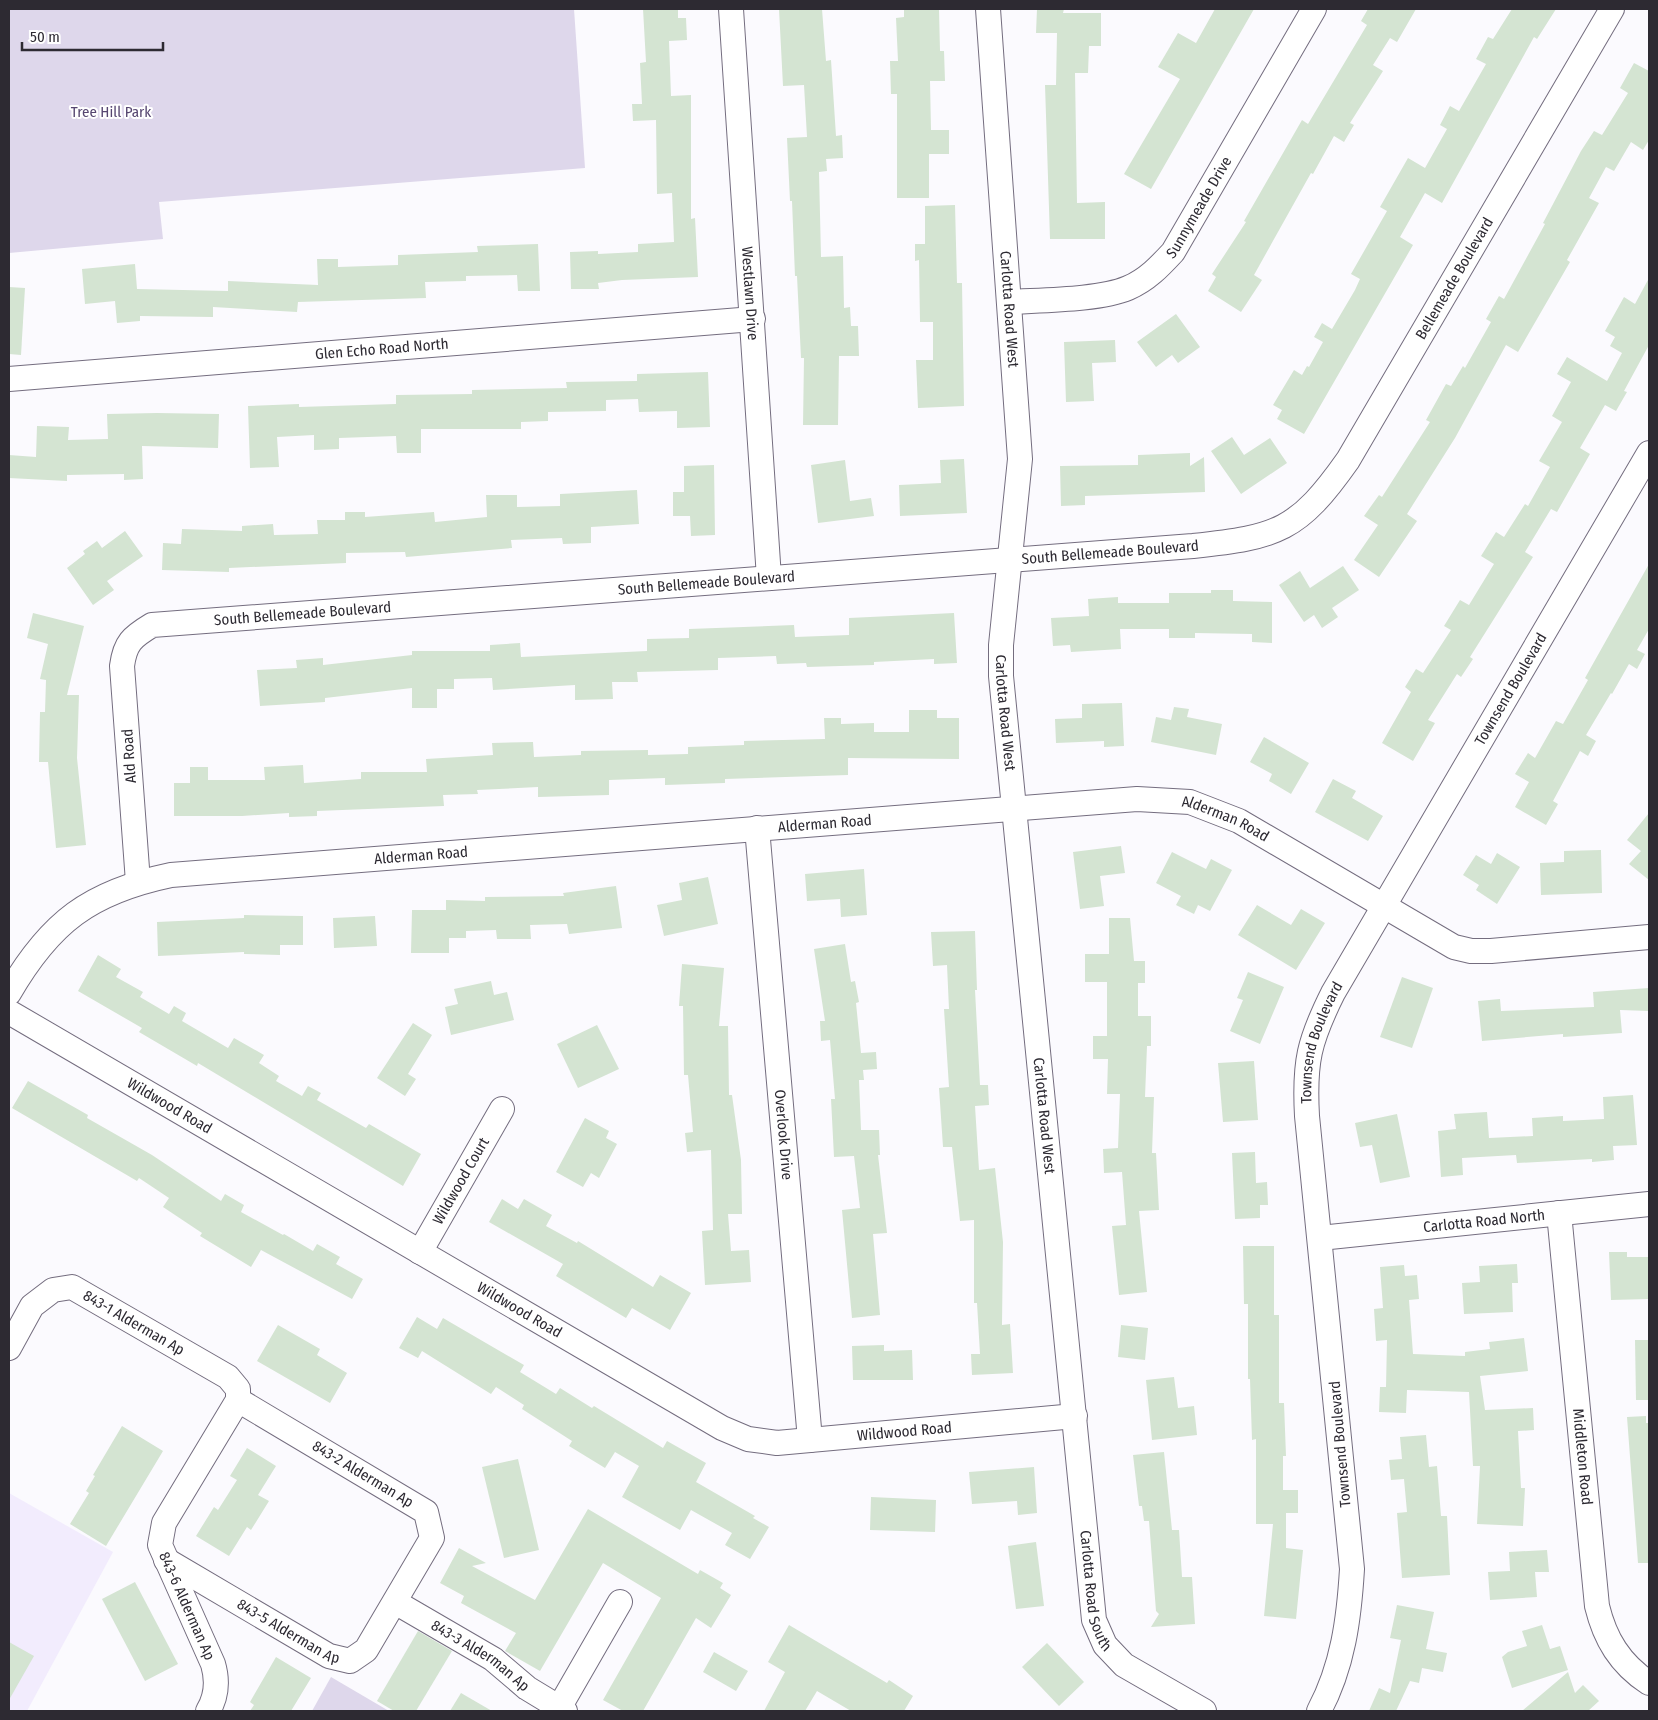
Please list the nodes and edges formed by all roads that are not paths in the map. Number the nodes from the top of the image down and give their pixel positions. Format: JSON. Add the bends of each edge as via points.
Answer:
{"nodes":[{"id":1,"x":731,"y":9,"type":"edge"},
{"id":2,"x":988,"y":9,"type":"edge"},
{"id":3,"x":1314,"y":9,"type":"edge"},
{"id":4,"x":1612,"y":9,"type":"edge"},
{"id":5,"x":1010,"y":302,"type":"junction"},
{"id":6,"x":753,"y":319,"type":"junction"},
{"id":7,"x":9,"y":379,"type":"edge"},
{"id":8,"x":1649,"y":453,"type":"edge"},
{"id":9,"x":1277,"y":530,"type":"joint"},
{"id":10,"x":1012,"y":558,"type":"junction"},
{"id":11,"x":769,"y":578,"type":"junction"},
{"id":12,"x":137,"y":634,"type":"joint"},
{"id":13,"x":1015,"y":810,"type":"junction"},
{"id":14,"x":757,"y":828,"type":"junction"},
{"id":15,"x":138,"y":882,"type":"junction"},
{"id":16,"x":1384,"y":907,"type":"junction"},
{"id":17,"x":1649,"y":936,"type":"edge"},
{"id":18,"x":9,"y":994,"type":"edge"},
{"id":19,"x":9,"y":1012,"type":"edge"},
{"id":20,"x":502,"y":1109,"type":"dead end"},
{"id":21,"x":1649,"y":1204,"type":"edge"},
{"id":22,"x":1559,"y":1213,"type":"junction"},
{"id":23,"x":1320,"y":1238,"type":"junction"},
{"id":24,"x":420,"y":1252,"type":"junction"},
{"id":25,"x":9,"y":1348,"type":"edge"},
{"id":26,"x":238,"y":1400,"type":"junction"},
{"id":27,"x":1075,"y":1416,"type":"junction"},
{"id":28,"x":810,"y":1440,"type":"junction"},
{"id":29,"x":166,"y":1560,"type":"junction"},
{"id":30,"x":395,"y":1602,"type":"junction"},
{"id":31,"x":620,"y":1602,"type":"dead end"},
{"id":32,"x":1649,"y":1684,"type":"edge"},
{"id":33,"x":562,"y":1709,"type":"edge"},
{"id":34,"x":208,"y":1711,"type":"edge"},
{"id":35,"x":1204,"y":1711,"type":"edge"},
{"id":36,"x":1319,"y":1711,"type":"edge"}],
"edges":[{"from":1,"to":6,"type":"street","name":"Westlawn Drive"},
{"from":2,"to":5,"type":"street","name":"Carlotta Road West"},
{"from":3,"to":5,"type":"street","name":"Sunnymeade Drive","via":[[1173,252],[1154,273],[1128,288],[1088,296]]},
{"from":4,"to":9,"type":"street","name":"Bellemeade Boulevard","via":[[1348,460],[1323,495],[1300,517]]},
{"from":5,"to":10,"type":"street","name":"Carlotta Road West","via":[[1020,459]]},
{"from":6,"to":7,"type":"street","name":"Glen Echo Road North"},
{"from":6,"to":11,"type":"street","name":"Westlawn Drive"},
{"from":8,"to":16,"type":"street","name":"Townsend Boulevard"},
{"from":9,"to":10,"type":"street","name":"South Bellemeade Boulevard","via":[[1248,540]]},
{"from":10,"to":11,"type":"street","name":"South Bellemeade Boulevard"},
{"from":10,"to":13,"type":"street","name":"Carlotta Road West","via":[[1000,645]]},
{"from":11,"to":12,"type":"street","name":"South Bellemeade Boulevard","via":[[152,625]]},
{"from":12,"to":15,"type":"street","name":"Ald Road","via":[[124,649],[122,666]]},
{"from":13,"to":14,"type":"street","name":"Alderman Road"},
{"from":13,"to":16,"type":"street","name":"Alderman Road","via":[[1137,799],[1190,802],[1239,821]]},
{"from":13,"to":27,"type":"street","name":"Carlotta Road West"},
{"from":14,"to":15,"type":"street","name":"Alderman Road","via":[[171,875]]},
{"from":14,"to":28,"type":"street","name":"Overlook Drive"},
{"from":15,"to":18,"type":"street","name":"Alderman Road","via":[[82,908],[51,933]]},
{"from":16,"to":17,"type":"street","name":"Alderman Road","via":[[1454,947],[1471,951]]},
{"from":16,"to":23,"type":"street","name":"Townsend Boulevard","via":[[1333,993],[1308,1053],[1305,1082],[1307,1116]]},
{"from":19,"to":24,"type":"street","name":"Wildwood Road"},
{"from":20,"to":24,"type":"street","name":"Wildwood Court"},
{"from":21,"to":22,"type":"street","name":"Carlotta Road North"},
{"from":22,"to":23,"type":"street","name":"Carlotta Road North"},
{"from":22,"to":32,"type":"street","name":"Middleton Road","via":[[1597,1606],[1604,1631],[1619,1656]]},
{"from":23,"to":36,"type":"street","name":"Townsend Boulevard","via":[[1352,1568],[1349,1617],[1340,1662]]},
{"from":24,"to":28,"type":"street","name":"Wildwood Road","via":[[722,1428],[748,1439],[767,1442]]},
{"from":25,"to":26,"type":"street","name":"843-1 Alderman Ap","via":[[32,1306],[53,1290],[72,1287],[228,1377],[238,1389]]},
{"from":26,"to":29,"type":"street","name":"843-6 Alderman Ap","via":[[164,1523],[160,1545]]},
{"from":26,"to":30,"type":"street","name":"843-2 Alderman Ap","via":[[426,1512],[432,1538]]},
{"from":27,"to":28,"type":"street","name":"Wildwood Road"},
{"from":27,"to":35,"type":"street","name":"Carlotta Road South","via":[[1094,1620],[1105,1645],[1124,1665]]},
{"from":29,"to":30,"type":"street","name":"843-5 Alderman Ap","via":[[329,1656],[350,1661],[366,1650]]},
{"from":29,"to":34,"type":"street","name":"843-6 Alderman Ap","via":[[214,1664],[217,1680],[214,1702]]},
{"from":30,"to":33,"type":"street","name":"843-3 Alderman Ap","via":[[494,1659],[527,1688]]},
{"from":31,"to":33,"type":"street"}]}
